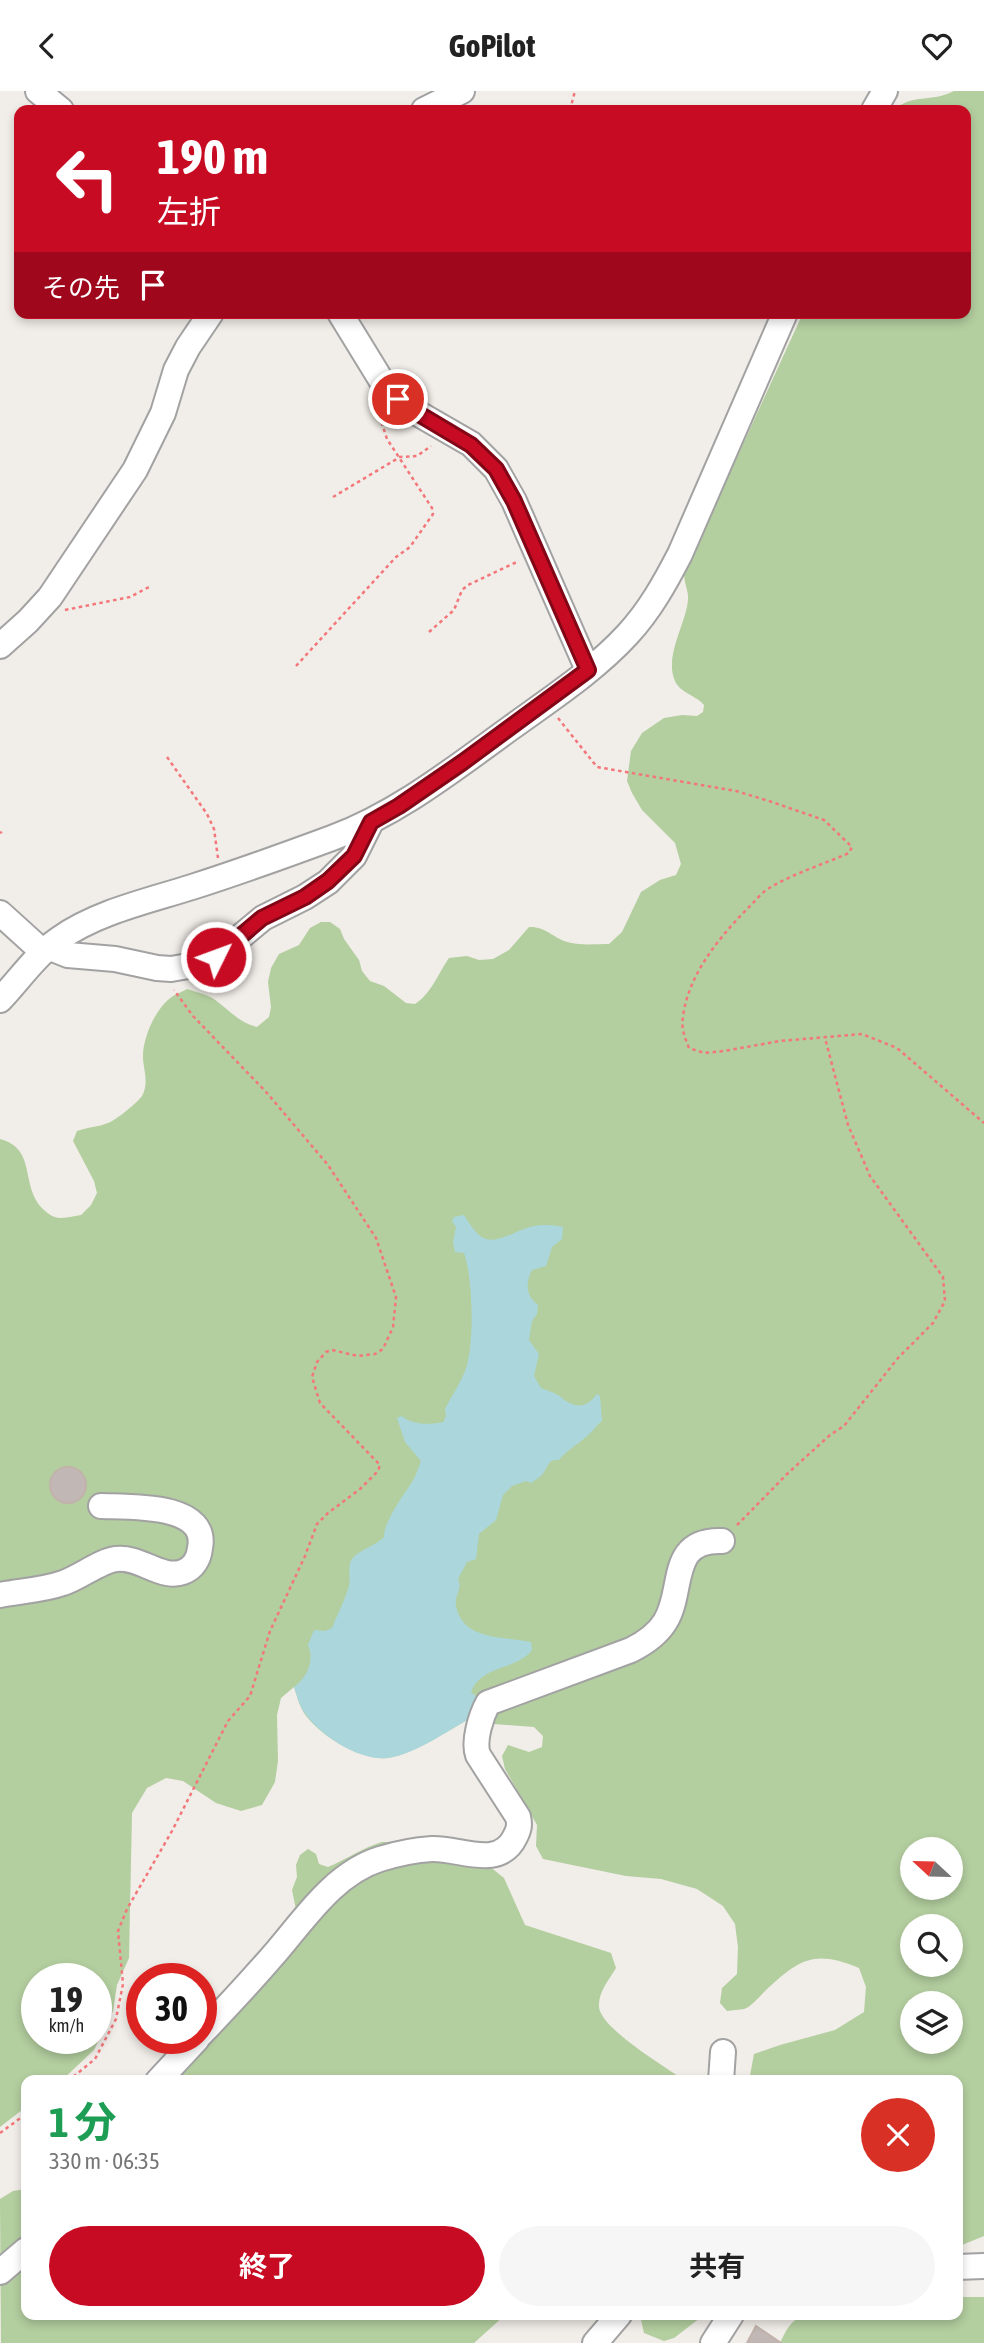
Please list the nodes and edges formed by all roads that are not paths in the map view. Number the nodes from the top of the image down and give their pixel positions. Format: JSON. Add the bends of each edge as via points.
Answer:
{"nodes":[{"id":1,"x":38,"y":91,"type":"edge"},
{"id":2,"x":461,"y":91,"type":"edge"},
{"id":3,"x":55,"y":105,"type":"edge"},
{"id":4,"x":434,"y":105,"type":"edge"},
{"id":5,"x":207,"y":319,"type":"edge"},
{"id":6,"x":344,"y":319,"type":"edge"},
{"id":7,"x":782,"y":319,"type":"edge"},
{"id":8,"x":0,"y":646,"type":"edge"},
{"id":9,"x":588,"y":670,"type":"junction"},
{"id":10,"x":371,"y":822,"type":"junction"},
{"id":11,"x":0,"y":913,"type":"edge"},
{"id":12,"x":46,"y":950,"type":"junction"},
{"id":13,"x":0,"y":1000,"type":"edge"},
{"id":14,"x":101,"y":1506,"type":"dead end"},
{"id":15,"x":722,"y":1541,"type":"road end"},
{"id":16,"x":0,"y":1595,"type":"edge"},
{"id":17,"x":217,"y":2016,"type":"edge"},
{"id":18,"x":723,"y":2052,"type":"dead end"},
{"id":19,"x":183,"y":2054,"type":"edge"},
{"id":20,"x":164,"y":2075,"type":"edge"},
{"id":21,"x":721,"y":2075,"type":"edge"},
{"id":22,"x":21,"y":2255,"type":"edge"},
{"id":23,"x":984,"y":2266,"type":"edge"},
{"id":24,"x":963,"y":2267,"type":"edge"},
{"id":25,"x":0,"y":2272,"type":"edge"},
{"id":26,"x":615,"y":2320,"type":"edge"},
{"id":27,"x":729,"y":2320,"type":"edge"},
{"id":28,"x":595,"y":2343,"type":"edge"},
{"id":29,"x":713,"y":2343,"type":"edge"}],
"edges":[{"from":1,"to":3,"type":"street"},
{"from":2,"to":4,"type":"street"},
{"from":5,"to":8,"type":"street","via":[[176,370],[163,413],[135,470],[50,597]]},
{"from":6,"to":9,"type":"street","via":[[386,387],[419,414],[471,445],[496,469]]},
{"from":7,"to":9,"type":"street","via":[[662,589],[629,633]]},
{"from":9,"to":10,"type":"street"},
{"from":10,"to":12,"type":"street","via":[[112,913],[62,937]]},
{"from":10,"to":12,"type":"street","via":[[354,856],[328,881],[262,918],[216,957],[170,969]]},
{"from":11,"to":12,"type":"street"},
{"from":12,"to":13,"type":"street"},
{"from":14,"to":16,"type":"street","via":[[152,1509],[194,1522],[201,1543],[194,1565],[175,1574],[116,1559],[60,1584]]},
{"from":15,"to":17,"type":"street","via":[[691,1548],[666,1621],[648,1641],[488,1703],[475,1747],[518,1817],[520,1825],[509,1848],[498,1855],[433,1849],[407,1852],[359,1868],[314,1906]]},
{"from":18,"to":21,"type":"street"},
{"from":19,"to":20,"type":"street"},
{"from":22,"to":25,"type":"street"},
{"from":23,"to":24,"type":"street"},
{"from":26,"to":28,"type":"street"},
{"from":27,"to":29,"type":"street"}]}
